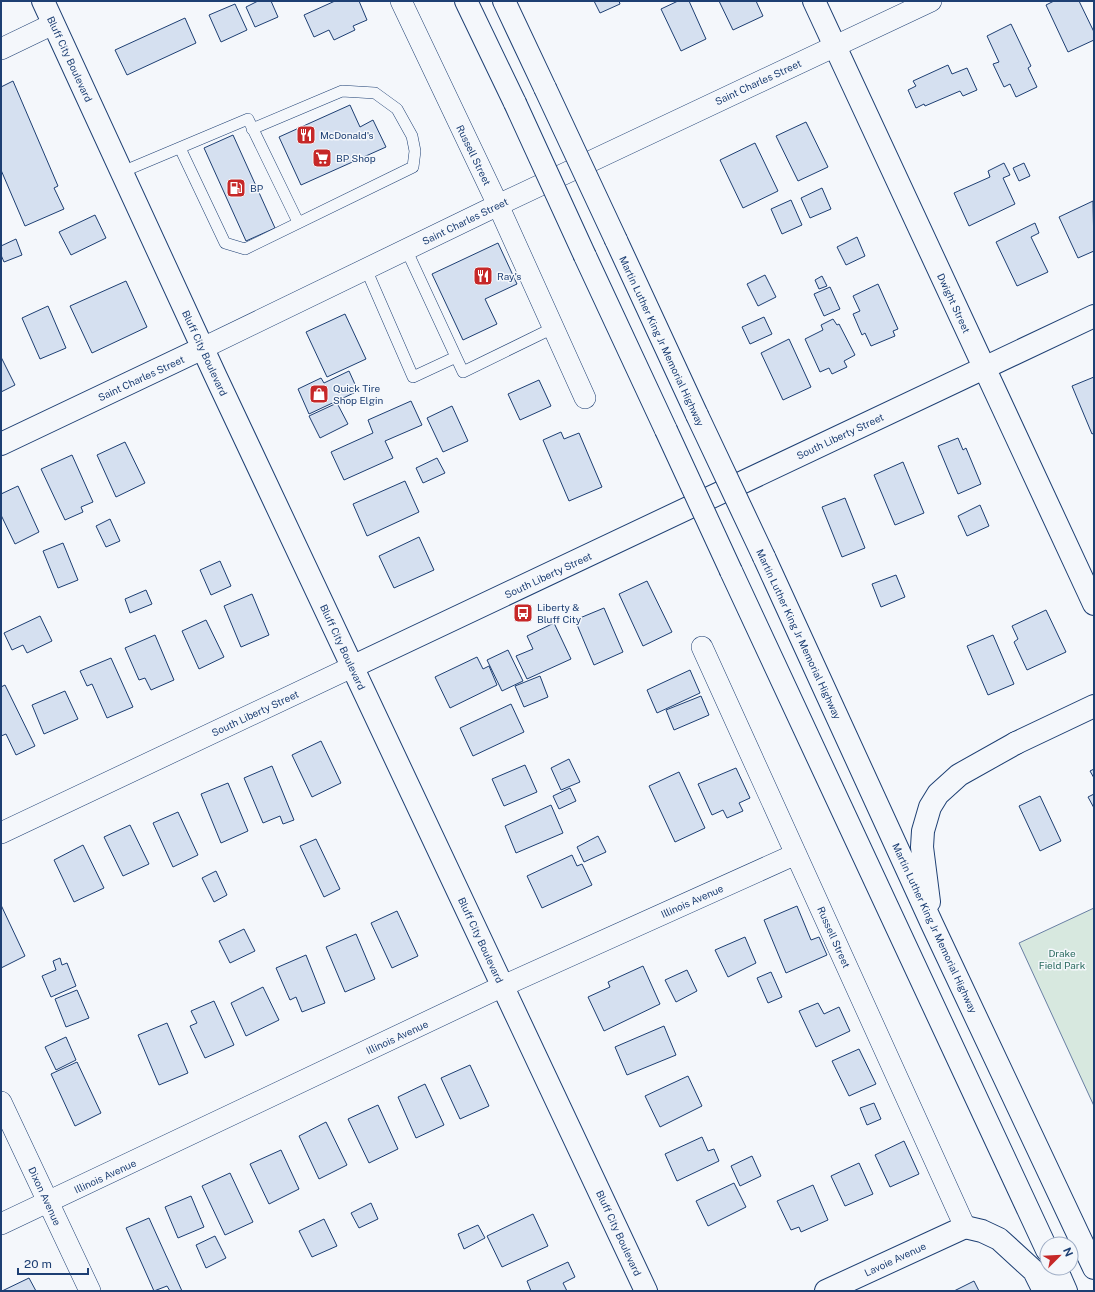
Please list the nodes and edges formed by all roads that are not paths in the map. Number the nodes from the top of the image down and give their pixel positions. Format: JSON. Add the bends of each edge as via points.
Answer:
{"nodes":[{"id":1,"x":43,"y":1,"type":"edge"},
{"id":2,"x":401,"y":1,"type":"edge"},
{"id":3,"x":466,"y":1,"type":"edge"},
{"id":4,"x":504,"y":1,"type":"edge"},
{"id":5,"x":814,"y":1,"type":"edge"},
{"id":6,"x":932,"y":1,"type":"edge"},
{"id":7,"x":53,"y":24,"type":"junction"},
{"id":8,"x":835,"y":46,"type":"junction"},
{"id":9,"x":1,"y":49,"type":"edge"},
{"id":10,"x":252,"y":128,"type":"junction"},
{"id":11,"x":180,"y":148,"type":"junction"},
{"id":12,"x":122,"y":172,"type":"junction"},
{"id":13,"x":498,"y":205,"type":"junction"},
{"id":14,"x":298,"y":222,"type":"junction"},
{"id":15,"x":406,"y":249,"type":"junction"},
{"id":16,"x":366,"y":269,"type":"junction"},
{"id":17,"x":1094,"y":316,"type":"edge"},
{"id":18,"x":553,"y":328,"type":"junction"},
{"id":19,"x":203,"y":348,"type":"junction"},
{"id":20,"x":456,"y":357,"type":"junction"},
{"id":21,"x":984,"y":368,"type":"junction"},
{"id":22,"x":585,"y":398,"type":"dead end"},
{"id":23,"x":1,"y":444,"type":"edge"},
{"id":24,"x":1094,"y":604,"type":"edge"},
{"id":25,"x":702,"y":647,"type":"dead end"},
{"id":26,"x":352,"y":667,"type":"junction"},
{"id":27,"x":1094,"y":706,"type":"edge"},
{"id":28,"x":1,"y":834,"type":"edge"},
{"id":29,"x":796,"y":854,"type":"junction"},
{"id":30,"x":932,"y":924,"type":"junction"},
{"id":31,"x":503,"y":986,"type":"junction"},
{"id":32,"x":1,"y":1102,"type":"edge"},
{"id":33,"x":48,"y":1202,"type":"junction"},
{"id":34,"x":1,"y":1224,"type":"edge"},
{"id":35,"x":965,"y":1227,"type":"junction"},
{"id":36,"x":1040,"y":1236,"type":"edge"},
{"id":37,"x":1094,"y":1268,"type":"edge"},
{"id":38,"x":1059,"y":1276,"type":"edge"},
{"id":39,"x":90,"y":1291,"type":"edge"},
{"id":40,"x":646,"y":1291,"type":"edge"},
{"id":41,"x":826,"y":1291,"type":"edge"},
{"id":42,"x":1044,"y":1291,"type":"edge"},
{"id":43,"x":1066,"y":1291,"type":"edge"}],
"edges":[{"from":1,"to":7,"type":"main road","name":"Bluff City Boulevard"},
{"from":2,"to":13,"type":"street","name":"Russell Street"},
{"from":3,"to":36,"type":"main road","bridge":true},
{"from":4,"to":30,"type":"main road","name":"Martin Luther King Jr Memorial Highway","bridge":true},
{"from":5,"to":8,"type":"main road","name":"Dwight Street"},
{"from":6,"to":8,"type":"street","name":"Saint Charles Street"},
{"from":7,"to":9,"type":"street"},
{"from":7,"to":12,"type":"main road","name":"Bluff City Boulevard"},
{"from":8,"to":13,"type":"street","name":"Saint Charles Street"},
{"from":8,"to":21,"type":"main road","name":"Dwight Street"},
{"from":10,"to":11,"type":"lane","via":[[248,119]]},
{"from":10,"to":14,"type":"lane"},
{"from":10,"to":14,"type":"lane","via":[[342,91],[375,94],[397,109],[412,136],[415,152],[413,167]]},
{"from":11,"to":12,"type":"lane"},
{"from":11,"to":14,"type":"lane","via":[[225,243],[245,249]]},
{"from":12,"to":19,"type":"main road","name":"Bluff City Boulevard"},
{"from":13,"to":15,"type":"street","name":"Saint Charles Street"},
{"from":13,"to":18,"type":"street","name":"Russell Street"},
{"from":15,"to":16,"type":"street","name":"Saint Charles Street"},
{"from":15,"to":20,"type":"lane"},
{"from":16,"to":19,"type":"street","name":"Saint Charles Street"},
{"from":16,"to":20,"type":"lane","via":[[413,377]]},
{"from":17,"to":21,"type":"main road","name":"South Liberty Street"},
{"from":18,"to":20,"type":"lane","via":[[463,372]]},
{"from":18,"to":22,"type":"street","name":"Russell Street"},
{"from":19,"to":23,"type":"main road","name":"Saint Charles Street"},
{"from":19,"to":26,"type":"main road","name":"Bluff City Boulevard"},
{"from":21,"to":24,"type":"main road","name":"Dwight Street"},
{"from":21,"to":26,"type":"main road","name":"South Liberty Street"},
{"from":25,"to":29,"type":"street","name":"Russell Street"},
{"from":26,"to":28,"type":"street","name":"South Liberty Street"},
{"from":26,"to":31,"type":"main road","name":"Bluff City Boulevard"},
{"from":27,"to":30,"type":"main road","via":[[1016,743],[959,775],[938,794],[930,807],[923,831],[922,847]]},
{"from":29,"to":31,"type":"street","name":"Illinois Avenue"},
{"from":29,"to":35,"type":"street","name":"Russell Street"},
{"from":30,"to":37,"type":"main road","name":"Martin Luther King Jr Memorial Highway"},
{"from":31,"to":33,"type":"street","name":"Illinois Avenue"},
{"from":31,"to":40,"type":"main road","name":"Bluff City Boulevard"},
{"from":32,"to":33,"type":"street","name":"Dixon Avenue"},
{"from":33,"to":34,"type":"street","name":"Illinois Avenue"},
{"from":33,"to":39,"type":"street","name":"Dixon Avenue"},
{"from":35,"to":41,"type":"main road","name":"Lavoie Avenue"},
{"from":35,"to":42,"type":"main road","via":[[982,1231],[999,1240],[1034,1271]]},
{"from":38,"to":43,"type":"main road"}]}
